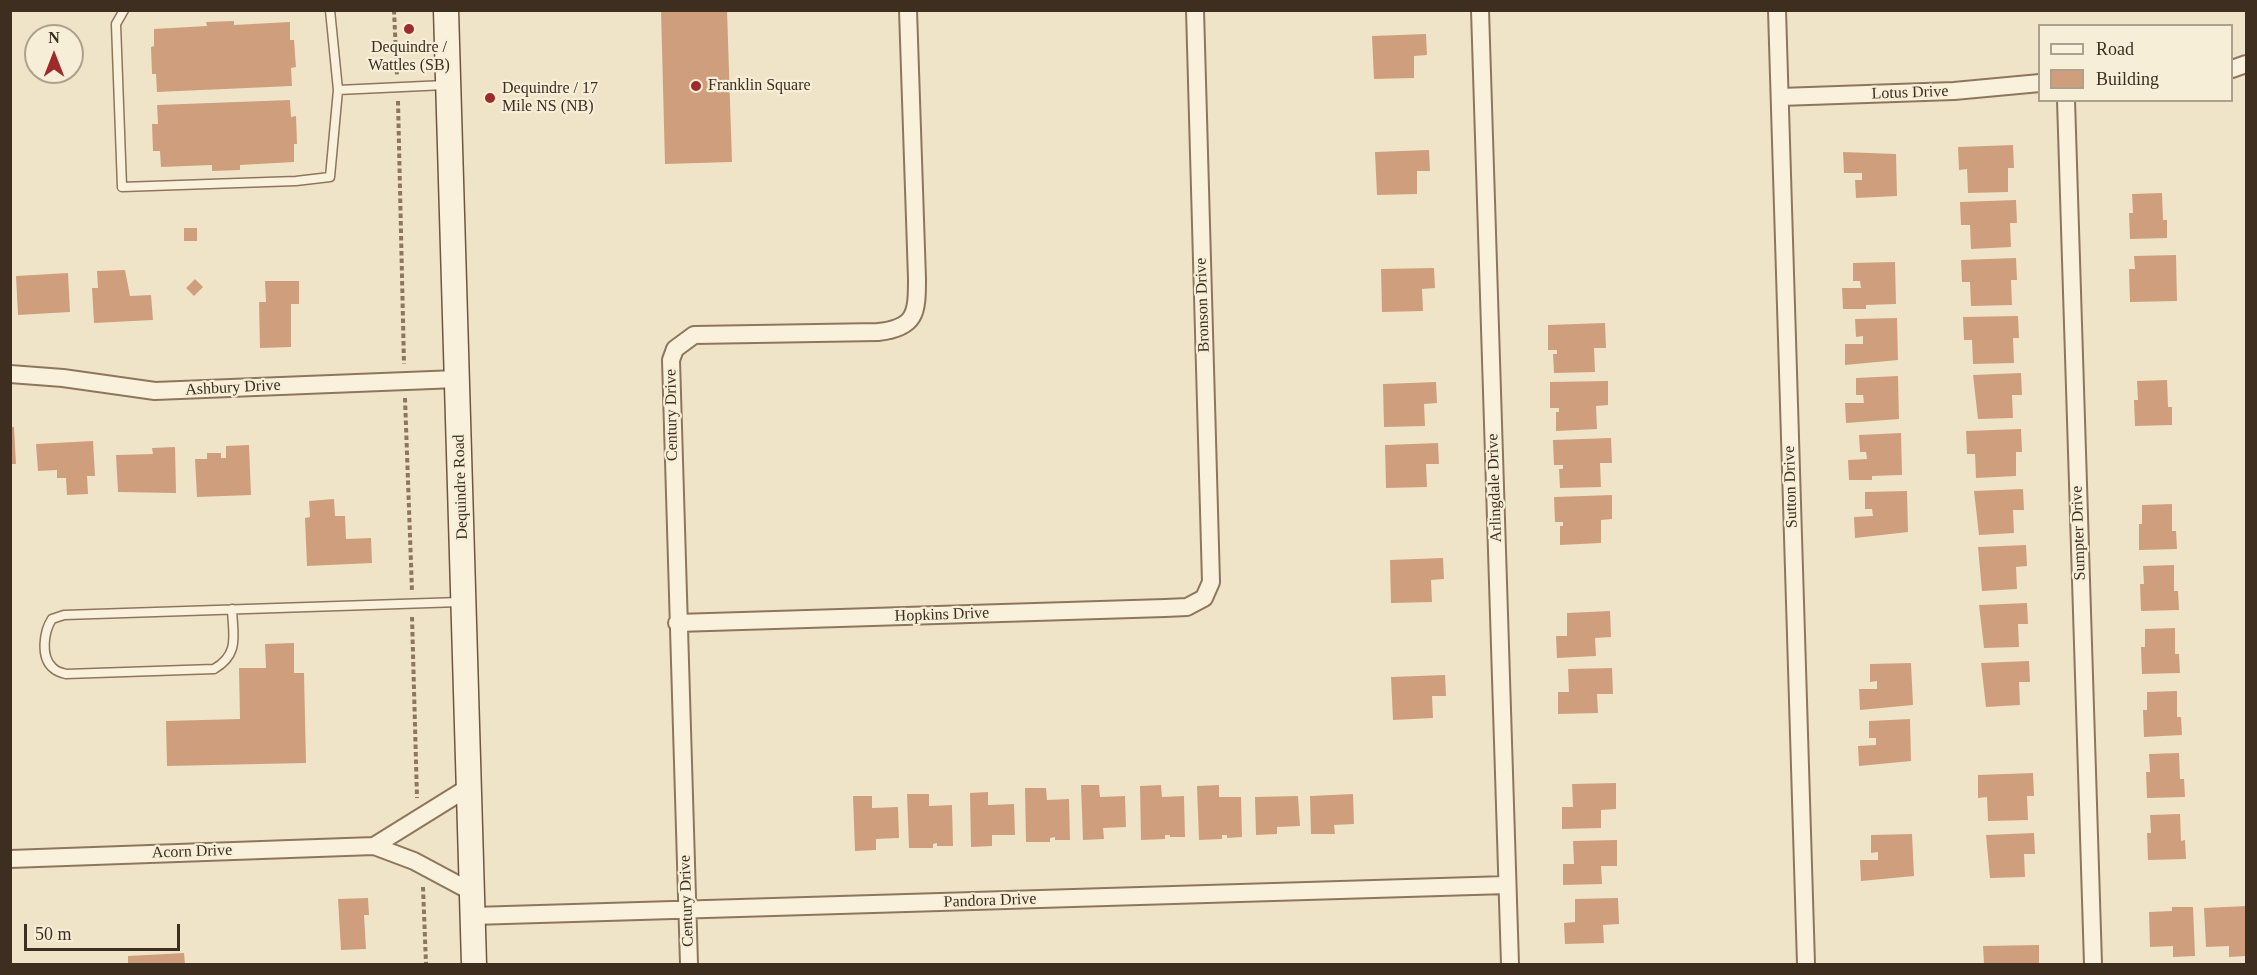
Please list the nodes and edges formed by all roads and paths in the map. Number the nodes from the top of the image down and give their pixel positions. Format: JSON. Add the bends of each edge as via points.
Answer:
{"nodes":[{"id":1,"x":124,"y":10,"type":"edge"},
{"id":2,"x":330,"y":10,"type":"edge"},
{"id":3,"x":394,"y":10,"type":"edge"},
{"id":4,"x":446,"y":10,"type":"edge"},
{"id":5,"x":908,"y":10,"type":"edge"},
{"id":6,"x":1195,"y":10,"type":"edge"},
{"id":7,"x":1480,"y":10,"type":"edge"},
{"id":8,"x":1777,"y":10,"type":"edge"},
{"id":9,"x":397,"y":70,"type":"dead end"},
{"id":10,"x":2038,"y":83,"type":"edge"},
{"id":11,"x":449,"y":84,"type":"junction"},
{"id":12,"x":338,"y":90,"type":"junction"},
{"id":13,"x":1780,"y":97,"type":"junction"},
{"id":14,"x":398,"y":100,"type":"dead end"},
{"id":15,"x":2066,"y":102,"type":"edge"},
{"id":16,"x":404,"y":356,"type":"dead end"},
{"id":17,"x":10,"y":374,"type":"edge"},
{"id":18,"x":457,"y":379,"type":"junction"},
{"id":19,"x":1204,"y":598,"type":"joint"},
{"id":20,"x":464,"y":602,"type":"junction"},
{"id":21,"x":232,"y":609,"type":"junction"},
{"id":22,"x":677,"y":623,"type":"junction"},
{"id":23,"x":469,"y":787,"type":"junction"},
{"id":24,"x":374,"y":846,"type":"junction"},
{"id":25,"x":10,"y":859,"type":"edge"},
{"id":26,"x":422,"y":877,"type":"dead end"},
{"id":27,"x":1507,"y":885,"type":"junction"},
{"id":28,"x":472,"y":904,"type":"junction"},
{"id":29,"x":687,"y":909,"type":"junction"},
{"id":30,"x":426,"y":964,"type":"edge"},
{"id":31,"x":474,"y":964,"type":"edge"},
{"id":32,"x":689,"y":964,"type":"edge"},
{"id":33,"x":1510,"y":964,"type":"edge"},
{"id":34,"x":1806,"y":964,"type":"edge"},
{"id":35,"x":2092,"y":964,"type":"edge"}],
"edges":[{"from":1,"to":12,"type":"lane","via":[[116,24],[122,187],[330,177]]},
{"from":2,"to":12,"type":"lane"},
{"from":3,"to":9,"type":"path"},
{"from":4,"to":11,"type":"main road","name":"Dequindre Road"},
{"from":5,"to":22,"type":"street","name":"Century Drive","via":[[917,279],[914,315],[893,330],[694,335],[675,349],[671,372]]},
{"from":6,"to":19,"type":"street","name":"Bronson Drive","via":[[1211,582]]},
{"from":7,"to":27,"type":"street","name":"Arlingdale Drive"},
{"from":8,"to":13,"type":"street","name":"Sutton Drive"},
{"from":10,"to":13,"type":"street","name":"Lotus Drive","via":[[1954,92]]},
{"from":11,"to":12,"type":"lane"},
{"from":11,"to":18,"type":"main road","name":"Dequindre Road"},
{"from":13,"to":34,"type":"street","name":"Sutton Drive"},
{"from":14,"to":16,"type":"path"},
{"from":15,"to":35,"type":"street","name":"Sumpter Drive"},
{"from":17,"to":18,"type":"street","name":"Ashbury Drive","via":[[155,391]]},
{"from":18,"to":20,"type":"main road","name":"Dequindre Road"},
{"from":19,"to":22,"type":"street","name":"Hopkins Drive","via":[[1187,607]]},
{"from":20,"to":21,"type":"lane"},
{"from":20,"to":23,"type":"main road","name":"Dequindre Road"},
{"from":21,"to":21,"type":"lane","via":[[64,615],[52,619],[46,629],[45,655],[52,668],[66,674],[214,669],[226,662],[234,647]]},
{"from":22,"to":29,"type":"street","name":"Century Drive"},
{"from":23,"to":24,"type":"street","name":"Acorn Drive"},
{"from":23,"to":28,"type":"main road","name":"Dequindre Road"},
{"from":24,"to":25,"type":"street","name":"Acorn Drive"},
{"from":24,"to":28,"type":"street","name":"Acorn Drive","via":[[414,861]]},
{"from":26,"to":30,"type":"path"},
{"from":27,"to":29,"type":"street","name":"Pandora Drive"},
{"from":27,"to":33,"type":"street","name":"Arlingdale Drive"},
{"from":28,"to":29,"type":"street","name":"Pandora Drive"},
{"from":28,"to":31,"type":"main road","name":"Dequindre Road"},
{"from":29,"to":32,"type":"street","name":"Century Drive"}]}
